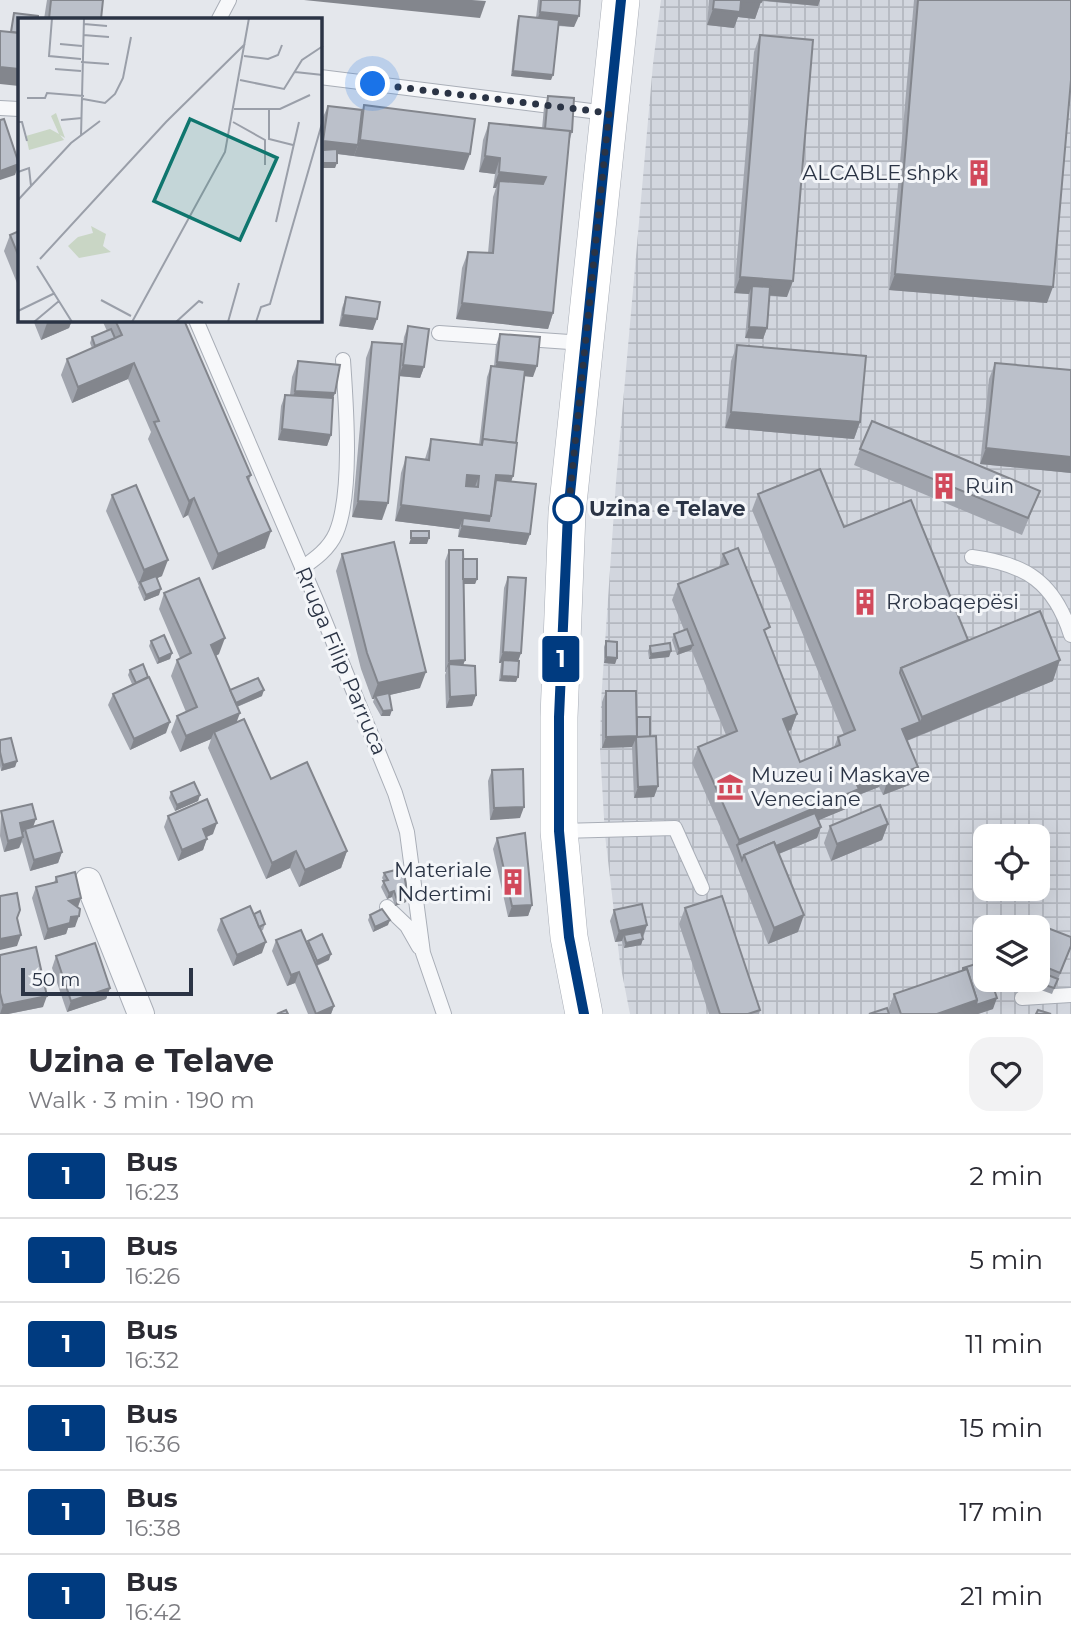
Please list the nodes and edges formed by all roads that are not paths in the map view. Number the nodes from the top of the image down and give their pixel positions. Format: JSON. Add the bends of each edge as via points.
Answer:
{"nodes":[{"id":1,"x":229,"y":0,"type":"edge"},
{"id":2,"x":621,"y":0,"type":"edge"},
{"id":3,"x":220,"y":18,"type":"edge"},
{"id":4,"x":322,"y":77,"type":"edge"},
{"id":5,"x":0,"y":108,"type":"edge"},
{"id":6,"x":18,"y":109,"type":"edge"},
{"id":7,"x":609,"y":113,"type":"junction"},
{"id":8,"x":197,"y":322,"type":"edge"},
{"id":9,"x":439,"y":333,"type":"dead end"},
{"id":10,"x":584,"y":343,"type":"junction"},
{"id":11,"x":343,"y":359,"type":"dead end"},
{"id":12,"x":972,"y":556,"type":"dead end"},
{"id":13,"x":302,"y":568,"type":"junction"},
{"id":14,"x":1071,"y":635,"type":"edge"},
{"id":15,"x":559,"y":831,"type":"junction"},
{"id":16,"x":88,"y":881,"type":"dead end"},
{"id":17,"x":702,"y":888,"type":"dead end"},
{"id":18,"x":387,"y":907,"type":"dead end"},
{"id":19,"x":423,"y":953,"type":"junction"},
{"id":20,"x":1071,"y":995,"type":"edge"},
{"id":21,"x":1022,"y":998,"type":"dead end"},
{"id":22,"x":141,"y":1014,"type":"edge"},
{"id":23,"x":444,"y":1014,"type":"edge"},
{"id":24,"x":584,"y":1014,"type":"edge"}],
"edges":[{"from":1,"to":3,"type":"lane"},
{"from":2,"to":7,"type":"main road"},
{"from":4,"to":7,"type":"lane"},
{"from":5,"to":6,"type":"lane"},
{"from":7,"to":10,"type":"main road"},
{"from":8,"to":13,"type":"lane","name":"Rruga Filip Parruca"},
{"from":9,"to":10,"type":"lane"},
{"from":10,"to":15,"type":"main road","via":[[567,527]]},
{"from":11,"to":13,"type":"lane","via":[[343,502],[336,534],[321,555]]},
{"from":12,"to":14,"type":"lane","via":[[1023,571],[1048,589]]},
{"from":13,"to":19,"type":"lane","name":"Rruga Filip Parruca","via":[[396,793],[407,832]]},
{"from":15,"to":17,"type":"lane","via":[[675,828]]},
{"from":15,"to":24,"type":"main road","via":[[569,937]]},
{"from":16,"to":22,"type":"street"},
{"from":18,"to":19,"type":"lane","via":[[407,926]]},
{"from":19,"to":23,"type":"lane","name":"Rruga Filip Parruca"},
{"from":20,"to":21,"type":"lane"}]}
